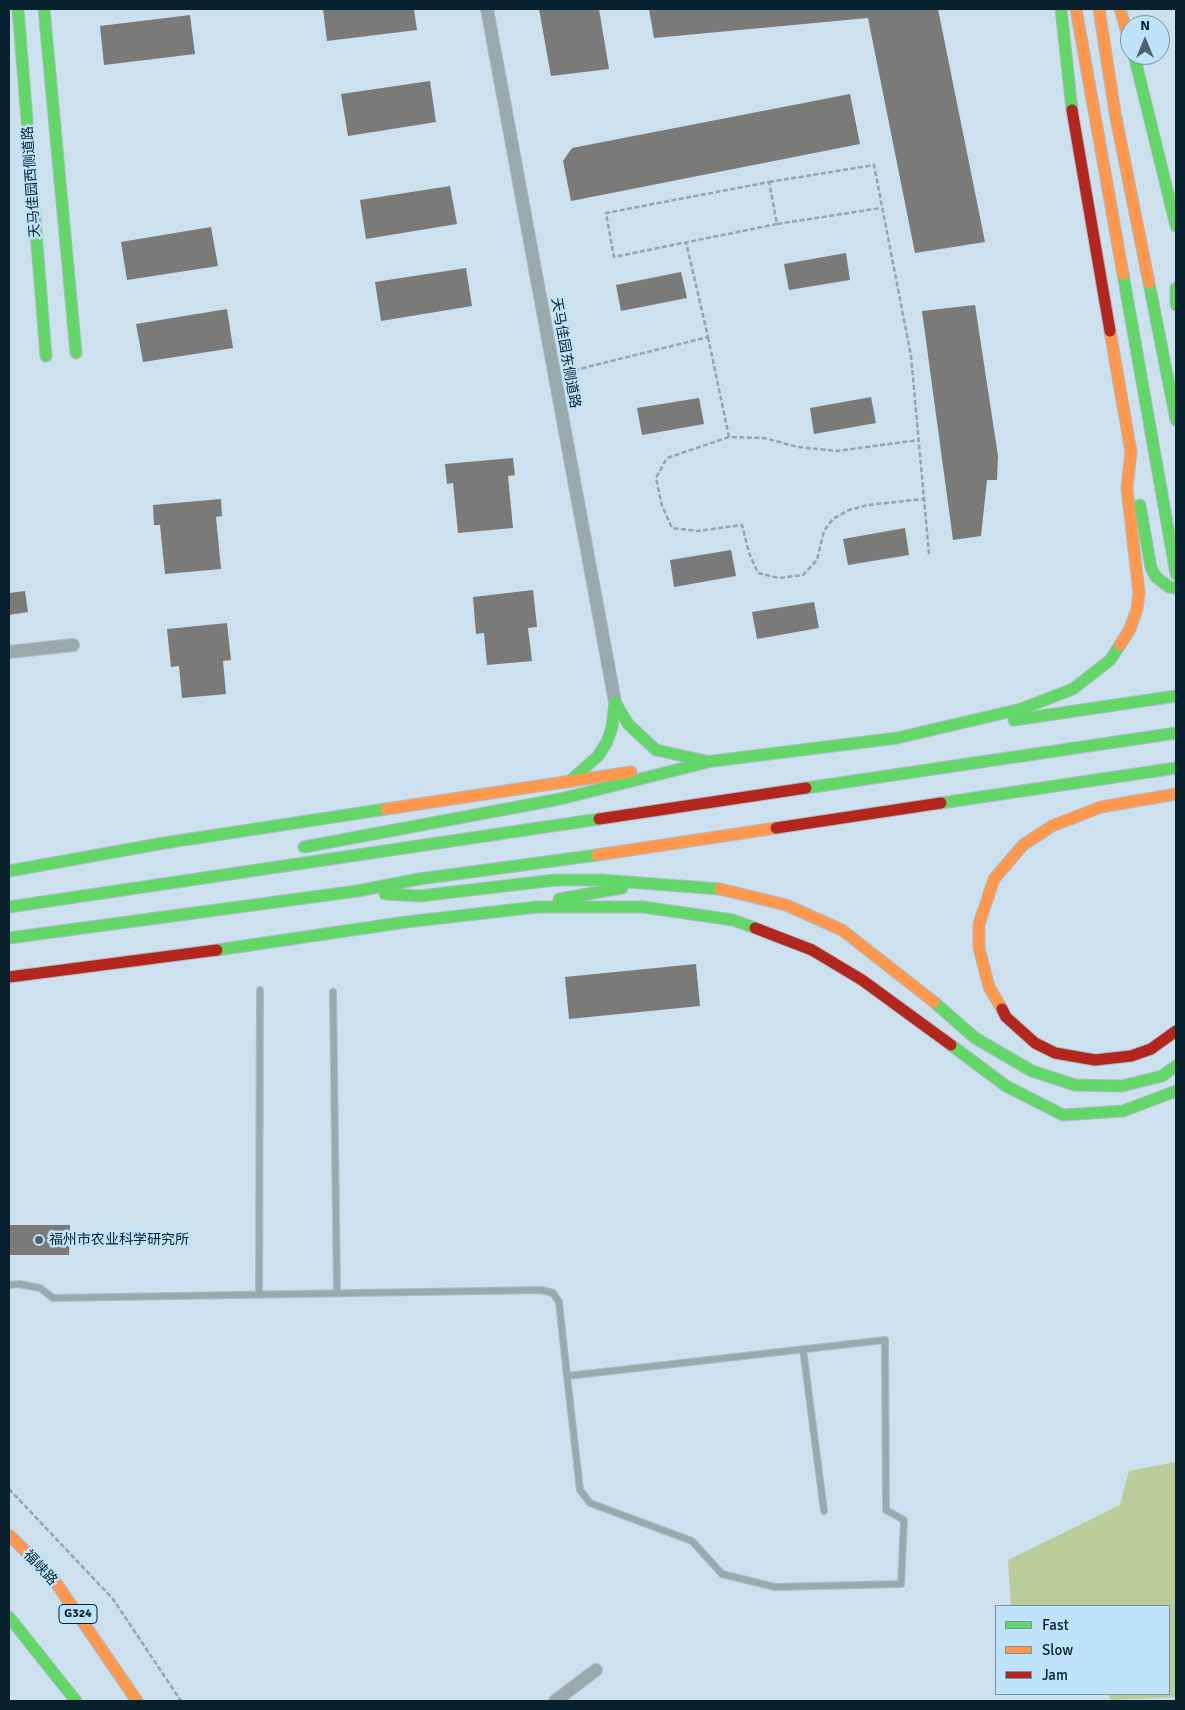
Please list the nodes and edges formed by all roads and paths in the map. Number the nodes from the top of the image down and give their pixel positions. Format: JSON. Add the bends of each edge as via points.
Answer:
{"nodes":[{"id":1,"x":18,"y":9,"type":"edge"},
{"id":2,"x":44,"y":9,"type":"edge"},
{"id":3,"x":487,"y":9,"type":"edge"},
{"id":4,"x":1061,"y":9,"type":"edge"},
{"id":5,"x":1076,"y":9,"type":"edge"},
{"id":6,"x":1098,"y":9,"type":"edge"},
{"id":7,"x":1136,"y":65,"type":"edge"},
{"id":8,"x":769,"y":182,"type":"junction"},
{"id":9,"x":881,"y":208,"type":"junction"},
{"id":10,"x":777,"y":224,"type":"junction"},
{"id":11,"x":1176,"y":226,"type":"edge"},
{"id":12,"x":686,"y":242,"type":"junction"},
{"id":13,"x":1176,"y":288,"type":"edge"},
{"id":14,"x":1176,"y":305,"type":"edge"},
{"id":15,"x":708,"y":337,"type":"junction"},
{"id":16,"x":76,"y":353,"type":"dead end"},
{"id":17,"x":46,"y":356,"type":"dead end"},
{"id":18,"x":554,"y":376,"type":"junction"},
{"id":19,"x":1176,"y":420,"type":"edge"},
{"id":20,"x":729,"y":437,"type":"junction"},
{"id":21,"x":918,"y":440,"type":"junction"},
{"id":22,"x":1131,"y":452,"type":"junction"},
{"id":23,"x":924,"y":499,"type":"junction"},
{"id":24,"x":928,"y":554,"type":"dead end"},
{"id":25,"x":1176,"y":574,"type":"edge"},
{"id":26,"x":1176,"y":588,"type":"edge"},
{"id":27,"x":72,"y":645,"type":"dead end"},
{"id":28,"x":9,"y":652,"type":"edge"},
{"id":29,"x":1176,"y":696,"type":"edge"},
{"id":30,"x":615,"y":702,"type":"junction"},
{"id":31,"x":1176,"y":734,"type":"edge"},
{"id":32,"x":897,"y":738,"type":"junction"},
{"id":33,"x":708,"y":762,"type":"junction"},
{"id":34,"x":1176,"y":768,"type":"edge"},
{"id":35,"x":570,"y":781,"type":"junction"},
{"id":36,"x":1176,"y":794,"type":"edge"},
{"id":37,"x":290,"y":850,"type":"dead end"},
{"id":38,"x":222,"y":863,"type":"dead end"},
{"id":39,"x":9,"y":870,"type":"edge"},
{"id":40,"x":658,"y":884,"type":"junction"},
{"id":41,"x":357,"y":891,"type":"junction"},
{"id":42,"x":9,"y":905,"type":"edge"},
{"id":43,"x":505,"y":911,"type":"junction"},
{"id":44,"x":9,"y":938,"type":"edge"},
{"id":45,"x":9,"y":977,"type":"edge"},
{"id":46,"x":260,"y":990,"type":"dead end"},
{"id":47,"x":333,"y":992,"type":"dead end"},
{"id":48,"x":1176,"y":1031,"type":"edge"},
{"id":49,"x":1176,"y":1066,"type":"edge"},
{"id":50,"x":1176,"y":1091,"type":"edge"},
{"id":51,"x":9,"y":1285,"type":"edge"},
{"id":52,"x":337,"y":1293,"type":"junction"},
{"id":53,"x":259,"y":1295,"type":"junction"},
{"id":54,"x":803,"y":1349,"type":"junction"},
{"id":55,"x":567,"y":1376,"type":"junction"},
{"id":56,"x":9,"y":1489,"type":"edge"},
{"id":57,"x":824,"y":1512,"type":"dead end"},
{"id":58,"x":9,"y":1535,"type":"edge"},
{"id":59,"x":9,"y":1617,"type":"edge"},
{"id":60,"x":596,"y":1670,"type":"dead end"},
{"id":61,"x":76,"y":1701,"type":"edge"},
{"id":62,"x":137,"y":1701,"type":"edge"},
{"id":63,"x":180,"y":1701,"type":"edge"},
{"id":64,"x":555,"y":1701,"type":"edge"}],
"edges":[{"from":1,"to":17,"type":"main road","name":"天马佳园西侧道路"},
{"from":2,"to":16,"type":"main road","name":"天马佳园西侧道路"},
{"from":3,"to":18,"type":"street","name":"天马佳园东侧道路"},
{"from":4,"to":22,"type":"main road","via":[[1072,120]]},
{"from":5,"to":25,"type":"main road"},
{"from":6,"to":19,"type":"main road","via":[[1115,113]]},
{"from":7,"to":11,"type":"main road"},
{"from":8,"to":9,"type":"path","via":[[874,165]]},
{"from":8,"to":10,"type":"path"},
{"from":8,"to":12,"type":"path","via":[[606,213],[614,257]]},
{"from":9,"to":10,"type":"path"},
{"from":9,"to":21,"type":"path","via":[[911,356]]},
{"from":10,"to":12,"type":"path"},
{"from":12,"to":15,"type":"path"},
{"from":13,"to":14,"type":"main road"},
{"from":15,"to":18,"type":"path"},
{"from":15,"to":20,"type":"path"},
{"from":18,"to":30,"type":"street","name":"天马佳园东侧道路"},
{"from":20,"to":21,"type":"path","via":[[764,438],[798,447],[837,451]]},
{"from":20,"to":23,"type":"path","via":[[667,458],[656,478],[660,497],[672,528],[698,531],[742,526],[758,573],[780,578],[803,575],[817,560],[824,531],[833,519],[849,510]]},
{"from":21,"to":23,"type":"path"},
{"from":22,"to":26,"type":"main road","via":[[1151,568],[1156,577]]},
{"from":22,"to":32,"type":"main road","via":[[1127,488],[1139,594],[1130,629],[1110,660],[1072,689],[1048,700],[1020,710]]},
{"from":23,"to":24,"type":"path"},
{"from":27,"to":28,"type":"street"},
{"from":29,"to":32,"type":"main road"},
{"from":30,"to":33,"type":"main road","via":[[628,724],[656,750]]},
{"from":30,"to":35,"type":"main road","via":[[607,742],[598,756]]},
{"from":31,"to":42,"type":"main road"},
{"from":32,"to":33,"type":"main road"},
{"from":33,"to":35,"type":"main road"},
{"from":33,"to":37,"type":"main road","via":[[560,799]]},
{"from":34,"to":41,"type":"main road","via":[[419,879]]},
{"from":35,"to":39,"type":"main road"},
{"from":36,"to":48,"type":"main road","via":[[1101,807],[1052,826],[1022,845],[994,879],[979,924],[979,948],[989,987],[1006,1017],[1035,1042],[1055,1053],[1095,1060],[1131,1056],[1152,1049]]},
{"from":38,"to":42,"type":"main road"},
{"from":40,"to":41,"type":"main road","via":[[555,880],[420,896]]},
{"from":40,"to":43,"type":"main road","via":[[595,892]]},
{"from":40,"to":49,"type":"main road","via":[[728,890],[786,905],[842,930],[915,986],[974,1038],[1032,1071],[1075,1085],[1122,1086],[1162,1076]]},
{"from":41,"to":44,"type":"main road"},
{"from":43,"to":45,"type":"main road"},
{"from":43,"to":50,"type":"main road","via":[[537,907],[643,907],[742,924],[812,950],[862,980],[1006,1086],[1064,1115],[1122,1111]]},
{"from":46,"to":53,"type":"lane"},
{"from":47,"to":52,"type":"lane"},
{"from":51,"to":53,"type":"lane","via":[[40,1288],[53,1298]]},
{"from":52,"to":53,"type":"lane"},
{"from":52,"to":55,"type":"lane","via":[[541,1290],[553,1293],[559,1302]]},
{"from":54,"to":55,"type":"lane"},
{"from":54,"to":55,"type":"lane","via":[[885,1340],[886,1510],[904,1520],[901,1584],[776,1587],[722,1574],[692,1541],[590,1503],[580,1490]]},
{"from":54,"to":57,"type":"lane"},
{"from":56,"to":63,"type":"path","via":[[113,1599]]},
{"from":58,"to":62,"type":"main road","name":"福峡路","number":"G324","via":[[52,1577]]},
{"from":59,"to":61,"type":"main road"},
{"from":60,"to":64,"type":"street"}]}
